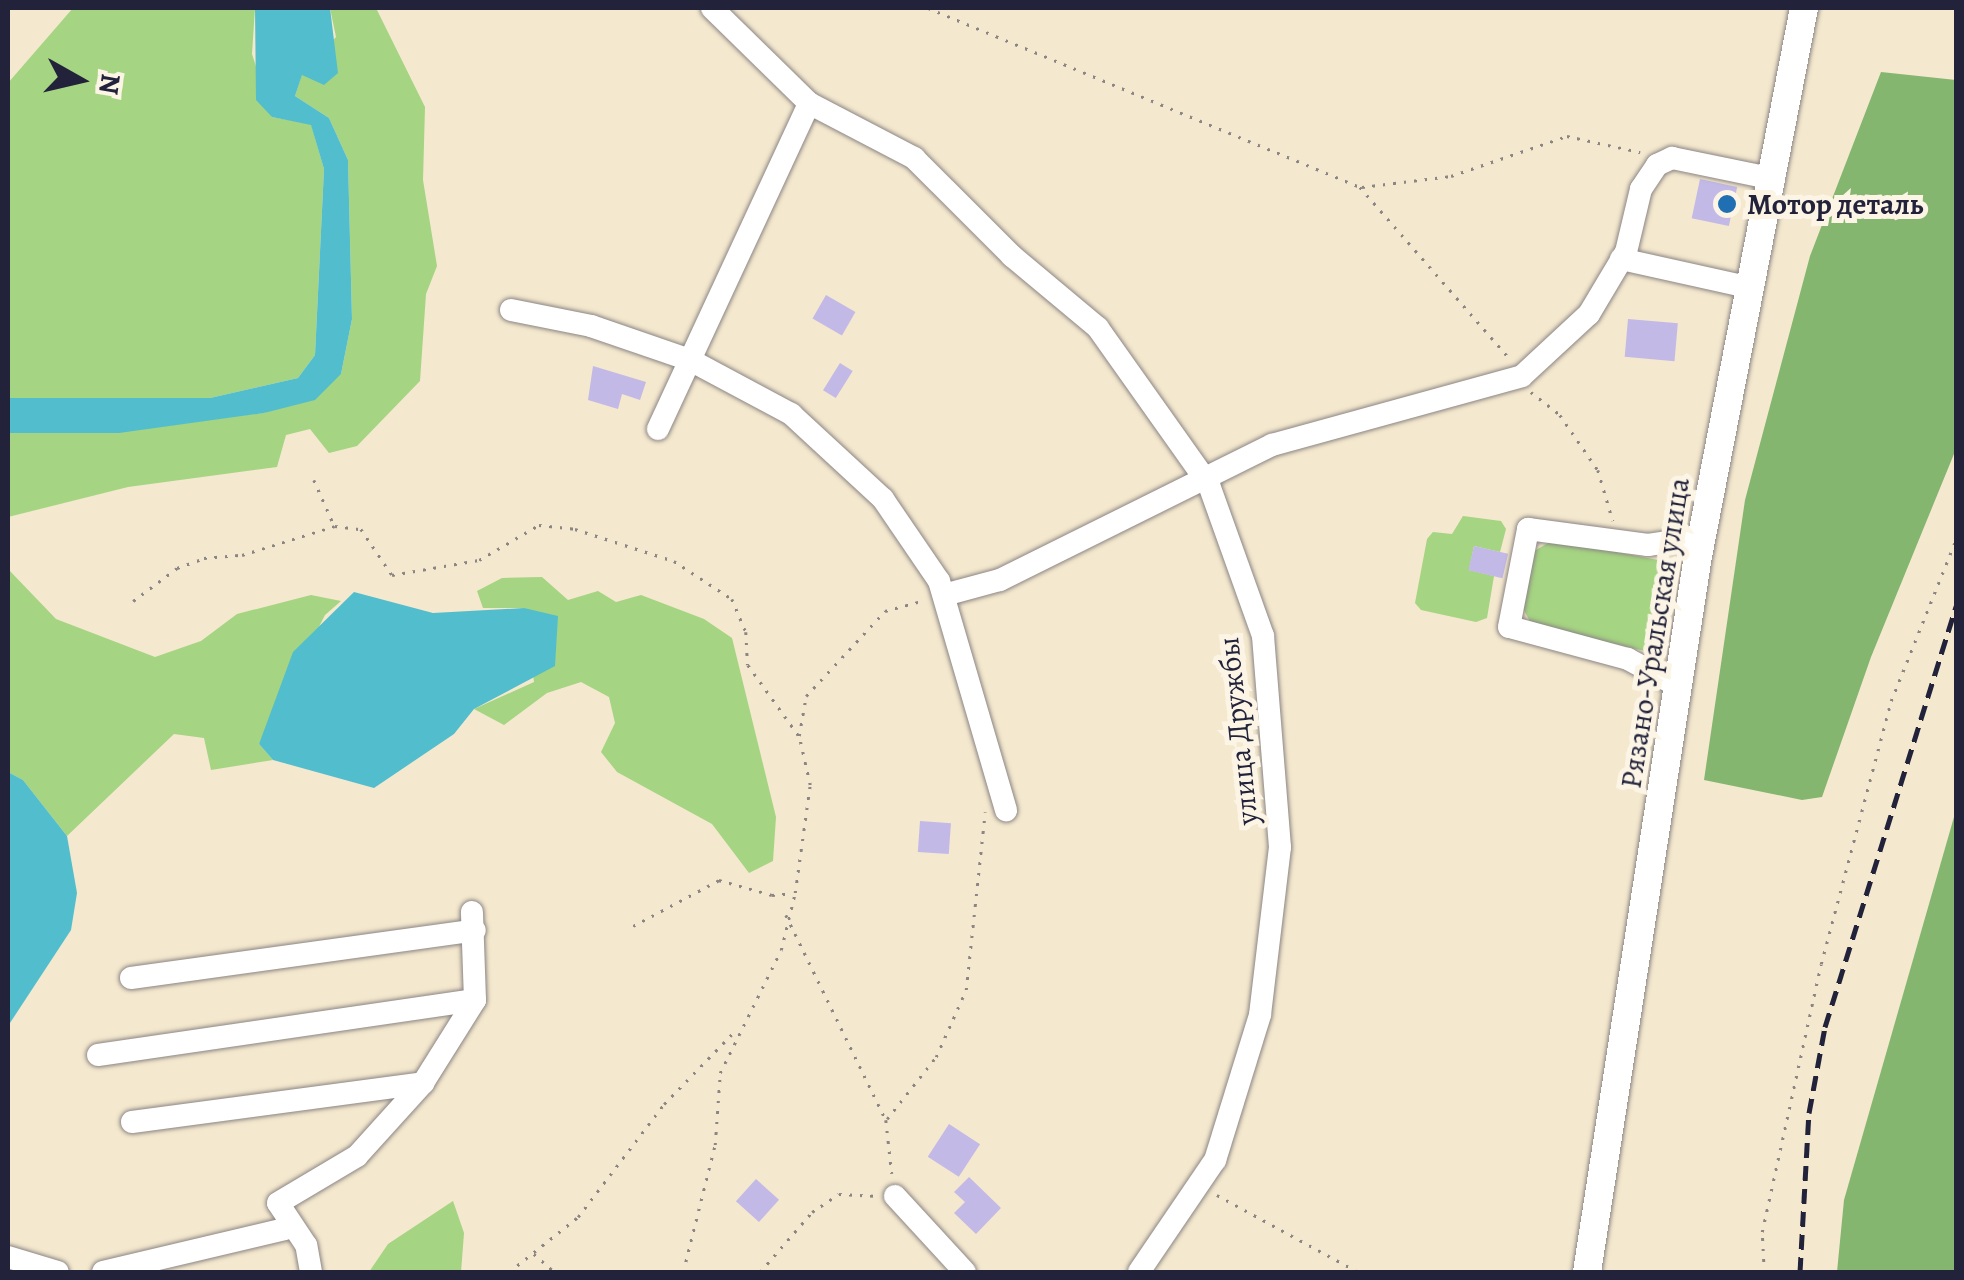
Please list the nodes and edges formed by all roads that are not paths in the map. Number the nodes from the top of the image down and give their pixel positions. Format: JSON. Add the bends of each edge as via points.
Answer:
{"nodes":[{"id":1,"x":712,"y":8,"type":"edge"},
{"id":2,"x":1804,"y":8,"type":"edge"},
{"id":3,"x":809,"y":103,"type":"junction"},
{"id":4,"x":1774,"y":179,"type":"junction"},
{"id":5,"x":1621,"y":259,"type":"junction"},
{"id":6,"x":1752,"y":288,"type":"junction"},
{"id":7,"x":512,"y":310,"type":"dead end"},
{"id":8,"x":690,"y":360,"type":"junction"},
{"id":9,"x":658,"y":429,"type":"dead end"},
{"id":10,"x":1200,"y":476,"type":"junction"},
{"id":11,"x":1702,"y":537,"type":"junction"},
{"id":12,"x":944,"y":595,"type":"junction"},
{"id":13,"x":1676,"y":686,"type":"junction"},
{"id":14,"x":996,"y":804,"type":"road end"},
{"id":15,"x":131,"y":978,"type":"dead end"},
{"id":16,"x":475,"y":1000,"type":"junction"},
{"id":17,"x":98,"y":1055,"type":"dead end"},
{"id":18,"x":423,"y":1083,"type":"junction"},
{"id":19,"x":132,"y":1122,"type":"dead end"},
{"id":20,"x":895,"y":1196,"type":"road end"},
{"id":21,"x":284,"y":1228,"type":"dead end"},
{"id":22,"x":8,"y":1257,"type":"edge"},
{"id":23,"x":58,"y":1272,"type":"edge"},
{"id":24,"x":103,"y":1272,"type":"edge"},
{"id":25,"x":311,"y":1272,"type":"edge"},
{"id":26,"x":966,"y":1272,"type":"edge"},
{"id":27,"x":1139,"y":1272,"type":"edge"},
{"id":28,"x":1588,"y":1272,"type":"edge"}],
"edges":[{"from":1,"to":3,"type":"street","name":"улица Дружбы"},
{"from":2,"to":4,"type":"main road","name":"Рязано-Уральская улица"},
{"from":3,"to":8,"type":"street"},
{"from":3,"to":10,"type":"street","name":"улица Дружбы","via":[[914,158],[1012,256],[1098,328]]},
{"from":4,"to":5,"type":"street","via":[[1672,158],[1657,165],[1641,189]]},
{"from":4,"to":6,"type":"main road","name":"Рязано-Уральская улица"},
{"from":5,"to":6,"type":"street"},
{"from":5,"to":10,"type":"street","via":[[1589,314],[1514,378],[1272,445]]},
{"from":6,"to":11,"type":"main road","name":"Рязано-Уральская улица"},
{"from":7,"to":8,"type":"street","via":[[592,326]]},
{"from":8,"to":9,"type":"street"},
{"from":8,"to":12,"type":"street","via":[[804,426],[882,499]]},
{"from":10,"to":12,"type":"street","via":[[1000,580]]},
{"from":10,"to":27,"type":"street","name":"улица Дружбы","via":[[1263,636],[1280,847],[1260,1014],[1215,1160]]},
{"from":11,"to":13,"type":"main road","name":"Рязано-Уральская улица"},
{"from":11,"to":13,"type":"street","via":[[1648,545],[1528,529],[1509,626],[1628,658]]},
{"from":12,"to":14,"type":"street"},
{"from":13,"to":28,"type":"main road","name":"Рязано-Уральская улица"},
{"from":15,"to":16,"type":"street","via":[[474,921]]},
{"from":16,"to":17,"type":"street"},
{"from":16,"to":18,"type":"street"},
{"from":18,"to":19,"type":"street"},
{"from":18,"to":25,"type":"street","via":[[357,1156],[278,1203],[306,1246]]},
{"from":20,"to":26,"type":"street"},
{"from":21,"to":24,"type":"street"},
{"from":22,"to":23,"type":"street"}]}
